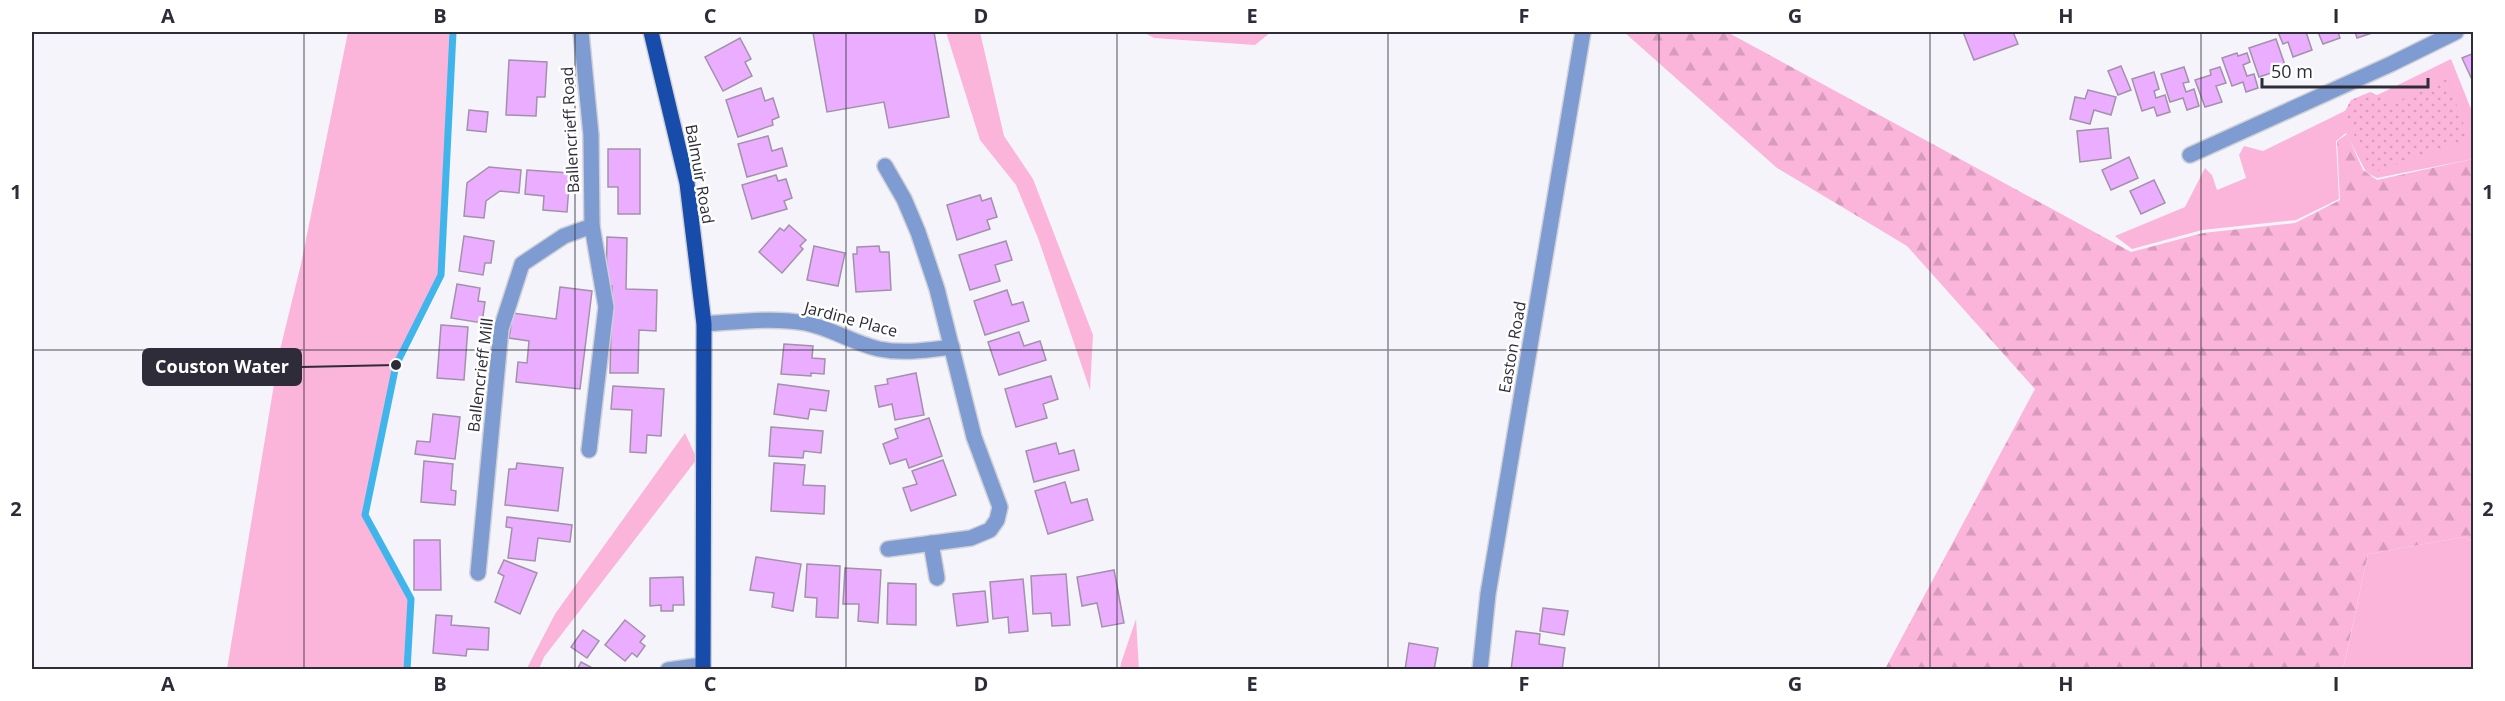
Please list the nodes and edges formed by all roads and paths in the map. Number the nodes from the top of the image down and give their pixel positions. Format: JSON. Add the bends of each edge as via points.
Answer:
{"nodes":[{"id":1,"x":581,"y":32,"type":"edge"},
{"id":2,"x":1583,"y":32,"type":"edge"},
{"id":3,"x":2456,"y":32,"type":"edge"},
{"id":4,"x":654,"y":33,"type":"edge"},
{"id":5,"x":2190,"y":155,"type":"dead end"},
{"id":6,"x":885,"y":166,"type":"dead end"},
{"id":7,"x":592,"y":226,"type":"junction"},
{"id":8,"x":704,"y":324,"type":"junction"},
{"id":9,"x":952,"y":347,"type":"junction"},
{"id":10,"x":589,"y":450,"type":"dead end"},
{"id":11,"x":931,"y":543,"type":"junction"},
{"id":12,"x":888,"y":549,"type":"dead end"},
{"id":13,"x":478,"y":573,"type":"dead end"},
{"id":14,"x":937,"y":578,"type":"dead end"},
{"id":15,"x":703,"y":667,"type":"edge"},
{"id":16,"x":668,"y":669,"type":"edge"},
{"id":17,"x":1480,"y":669,"type":"edge"}],
"edges":[{"from":1,"to":7,"type":"street","name":"Ballencrieff Road","via":[[591,135]]},
{"from":2,"to":17,"type":"street","name":"Easton Road","via":[[1488,594]]},
{"from":3,"to":5,"type":"street"},
{"from":4,"to":8,"type":"main road","name":"Balmuir Road","via":[[687,183]]},
{"from":6,"to":9,"type":"street","via":[[918,232]]},
{"from":7,"to":10,"type":"street","name":"Ballencrieff Road","via":[[606,307]]},
{"from":7,"to":13,"type":"street","name":"Ballencrieff Mill","via":[[564,236],[522,264],[501,329]]},
{"from":8,"to":9,"type":"street","name":"Jardine Place","via":[[804,322],[877,349],[907,352]]},
{"from":8,"to":15,"type":"main road","name":"Balmuir Road"},
{"from":9,"to":11,"type":"street","via":[[974,437],[1000,507],[990,530],[971,538]]},
{"from":11,"to":12,"type":"street"},
{"from":11,"to":14,"type":"street"},
{"from":15,"to":16,"type":"street"}]}
